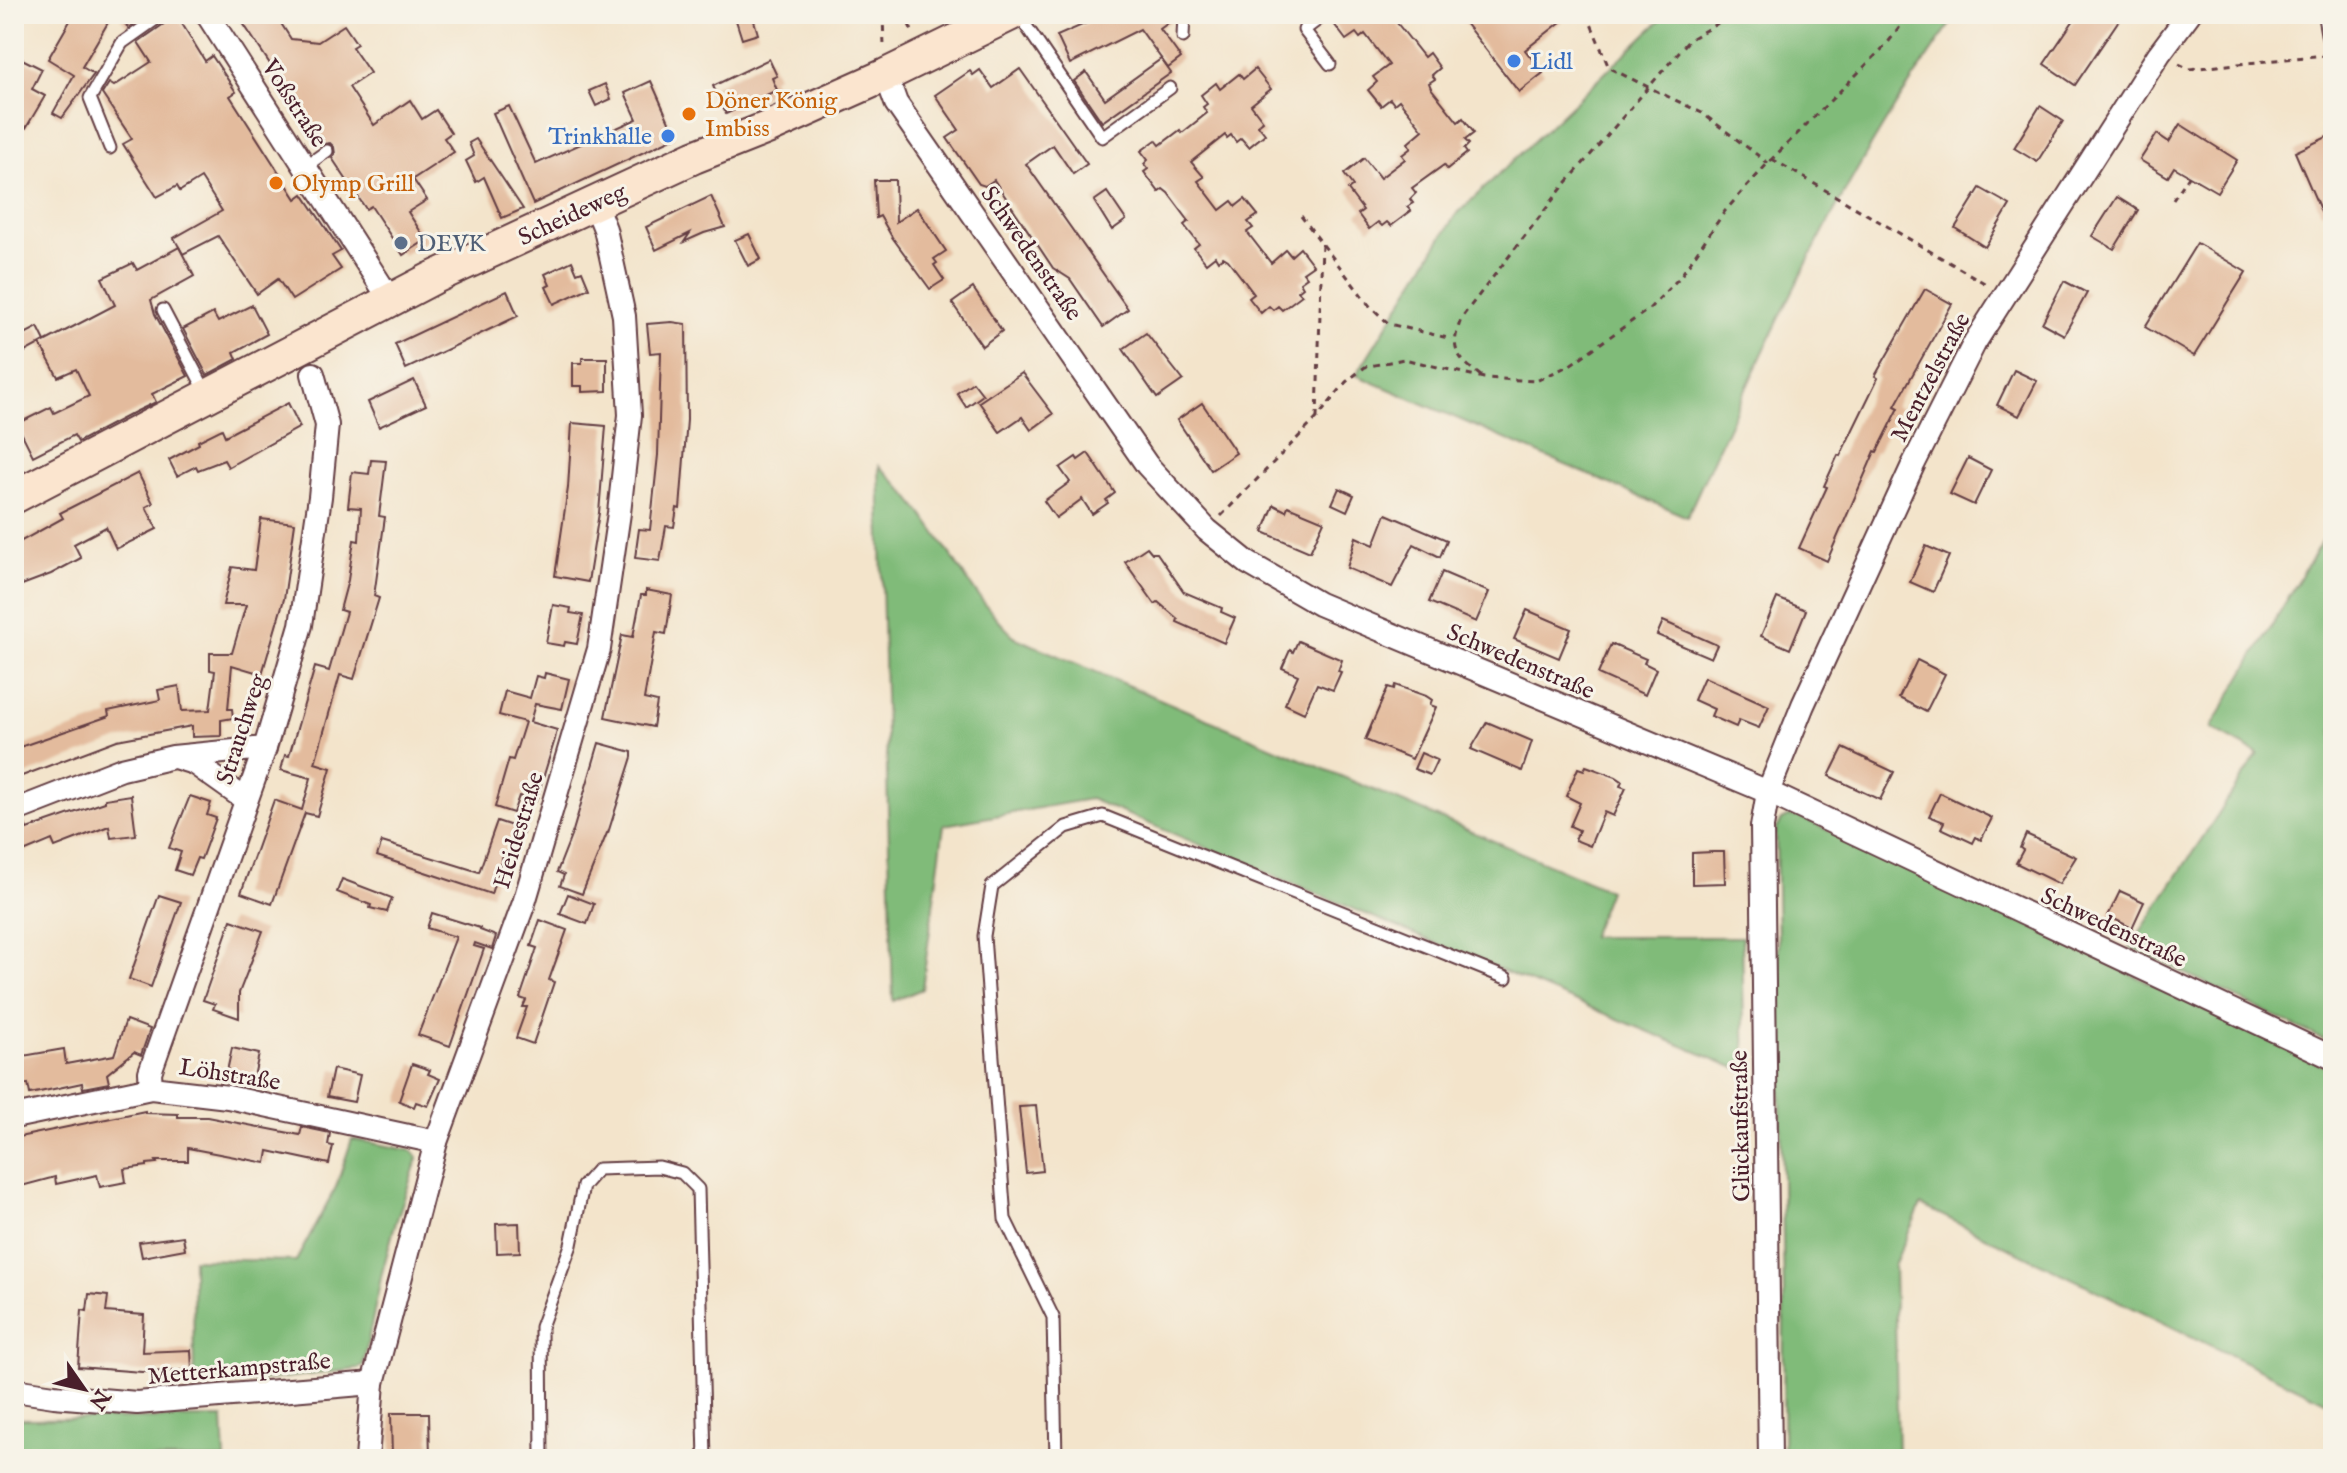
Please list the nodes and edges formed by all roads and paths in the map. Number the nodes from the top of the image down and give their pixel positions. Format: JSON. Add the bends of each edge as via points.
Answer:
{"nodes":[{"id":1,"x":163,"y":14,"type":"edge"},
{"id":2,"x":207,"y":14,"type":"edge"},
{"id":3,"x":883,"y":14,"type":"edge"},
{"id":4,"x":1011,"y":14,"type":"edge"},
{"id":5,"x":1018,"y":14,"type":"edge"},
{"id":6,"x":1184,"y":14,"type":"edge"},
{"id":7,"x":1317,"y":14,"type":"edge"},
{"id":8,"x":1587,"y":14,"type":"edge"},
{"id":9,"x":1734,"y":14,"type":"edge"},
{"id":10,"x":1910,"y":14,"type":"edge"},
{"id":11,"x":2189,"y":14,"type":"edge"},
{"id":12,"x":2329,"y":14,"type":"edge"},
{"id":13,"x":2333,"y":36,"type":"edge"},
{"id":14,"x":1183,"y":37,"type":"dead end"},
{"id":15,"x":2159,"y":54,"type":"junction"},
{"id":16,"x":2333,"y":54,"type":"edge"},
{"id":17,"x":1330,"y":64,"type":"dead end"},
{"id":18,"x":874,"y":80,"type":"junction"},
{"id":19,"x":1170,"y":88,"type":"dead end"},
{"id":20,"x":1650,"y":88,"type":"junction"},
{"id":21,"x":110,"y":148,"type":"dead end"},
{"id":22,"x":327,"y":151,"type":"dead end"},
{"id":23,"x":1772,"y":159,"type":"junction"},
{"id":24,"x":1768,"y":163,"type":"junction"},
{"id":25,"x":306,"y":166,"type":"junction"},
{"id":26,"x":2189,"y":176,"type":"dead end"},
{"id":27,"x":2173,"y":200,"type":"dead end"},
{"id":28,"x":595,"y":204,"type":"junction"},
{"id":29,"x":1301,"y":216,"type":"dead end"},
{"id":30,"x":1322,"y":242,"type":"junction"},
{"id":31,"x":2006,"y":295,"type":"junction"},
{"id":32,"x":391,"y":301,"type":"junction"},
{"id":33,"x":163,"y":310,"type":"dead end"},
{"id":34,"x":1453,"y":339,"type":"junction"},
{"id":35,"x":313,"y":374,"type":"dead end"},
{"id":36,"x":1484,"y":378,"type":"junction"},
{"id":37,"x":208,"y":396,"type":"junction"},
{"id":38,"x":1317,"y":418,"type":"junction"},
{"id":39,"x":14,"y":497,"type":"edge"},
{"id":40,"x":1207,"y":530,"type":"junction"},
{"id":41,"x":265,"y":748,"type":"junction"},
{"id":42,"x":173,"y":757,"type":"junction"},
{"id":43,"x":1768,"y":792,"type":"junction"},
{"id":44,"x":246,"y":800,"type":"junction"},
{"id":45,"x":14,"y":811,"type":"edge"},
{"id":46,"x":1506,"y":978,"type":"dead end"},
{"id":47,"x":2333,"y":1058,"type":"edge"},
{"id":48,"x":151,"y":1088,"type":"junction"},
{"id":49,"x":14,"y":1117,"type":"edge"},
{"id":50,"x":436,"y":1142,"type":"junction"},
{"id":51,"x":373,"y":1383,"type":"junction"},
{"id":52,"x":14,"y":1390,"type":"edge"},
{"id":53,"x":367,"y":1459,"type":"edge"},
{"id":54,"x":542,"y":1459,"type":"edge"},
{"id":55,"x":705,"y":1459,"type":"edge"},
{"id":56,"x":1056,"y":1459,"type":"edge"},
{"id":57,"x":1770,"y":1459,"type":"edge"}],
"edges":[{"from":1,"to":21,"type":"lane","via":[[122,43],[90,98]]},
{"from":2,"to":25,"type":"street","name":"Voßstraße"},
{"from":3,"to":18,"type":"path"},
{"from":4,"to":18,"type":"street","name":"Scheideweg"},
{"from":5,"to":19,"type":"lane","via":[[1102,137]]},
{"from":6,"to":14,"type":"lane"},
{"from":7,"to":17,"type":"lane","via":[[1320,18],[1304,30]]},
{"from":8,"to":20,"type":"path","via":[[1609,68]]},
{"from":9,"to":20,"type":"path","via":[[1690,39]]},
{"from":10,"to":23,"type":"path"},
{"from":11,"to":15,"type":"street","name":"Mentzelstraße"},
{"from":12,"to":13,"type":"street"},
{"from":15,"to":16,"type":"path","via":[[2189,69]]},
{"from":15,"to":31,"type":"street","name":"Mentzelstraße"},
{"from":18,"to":28,"type":"street","name":"Scheideweg"},
{"from":18,"to":40,"type":"street","name":"Schwedenstraße","via":[[896,103],[1147,465]]},
{"from":20,"to":24,"type":"path","via":[[1702,113]]},
{"from":20,"to":34,"type":"path","via":[[1508,255],[1462,317]]},
{"from":22,"to":25,"type":"lane"},
{"from":23,"to":24,"type":"path"},
{"from":23,"to":31,"type":"path"},
{"from":24,"to":36,"type":"path","via":[[1649,309],[1570,365],[1536,381]]},
{"from":25,"to":32,"type":"street","name":"Voßstraße"},
{"from":26,"to":27,"type":"path"},
{"from":28,"to":32,"type":"street","name":"Scheideweg"},
{"from":28,"to":50,"type":"street","name":"Heidestraße","via":[[624,316],[630,415],[599,649],[524,903]]},
{"from":29,"to":30,"type":"path"},
{"from":30,"to":34,"type":"path","via":[[1389,324]]},
{"from":30,"to":38,"type":"path"},
{"from":31,"to":43,"type":"street","name":"Mentzelstraße","via":[[1975,342],[1914,463]]},
{"from":32,"to":37,"type":"street","name":"Scheideweg"},
{"from":33,"to":37,"type":"lane"},
{"from":34,"to":36,"type":"path","via":[[1459,360]]},
{"from":35,"to":41,"type":"street","name":"Strauchweg","via":[[327,425],[320,497],[301,625]]},
{"from":36,"to":38,"type":"path","via":[[1404,359],[1365,367]]},
{"from":37,"to":39,"type":"street","name":"Scheideweg"},
{"from":38,"to":40,"type":"path"},
{"from":40,"to":43,"type":"street","name":"Schwedenstraße","via":[[1248,563],[1319,604]]},
{"from":41,"to":42,"type":"street"},
{"from":41,"to":44,"type":"street","name":"Strauchweg"},
{"from":42,"to":44,"type":"street","via":[[194,763]]},
{"from":42,"to":45,"type":"street","via":[[122,769]]},
{"from":43,"to":47,"type":"street","name":"Schwedenstraße"},
{"from":43,"to":57,"type":"street","name":"Glückaufstraße","via":[[1762,827]]},
{"from":44,"to":48,"type":"street","name":"Strauchweg","via":[[150,1072]]},
{"from":46,"to":56,"type":"lane","via":[[1103,816],[1066,827],[992,886],[984,936],[1005,1219],[1053,1317]]},
{"from":48,"to":49,"type":"street","name":"Löhstraße"},
{"from":48,"to":50,"type":"street","name":"Löhstraße","via":[[228,1097]]},
{"from":50,"to":51,"type":"street","name":"Heidestraße"},
{"from":51,"to":52,"type":"street","name":"Metterkampstraße","via":[[137,1403]]},
{"from":51,"to":53,"type":"street","name":"Heidestraße"},
{"from":54,"to":55,"type":"lane","via":[[541,1327],[571,1245],[583,1186],[598,1169],[659,1167],[682,1173],[698,1189]]}]}
